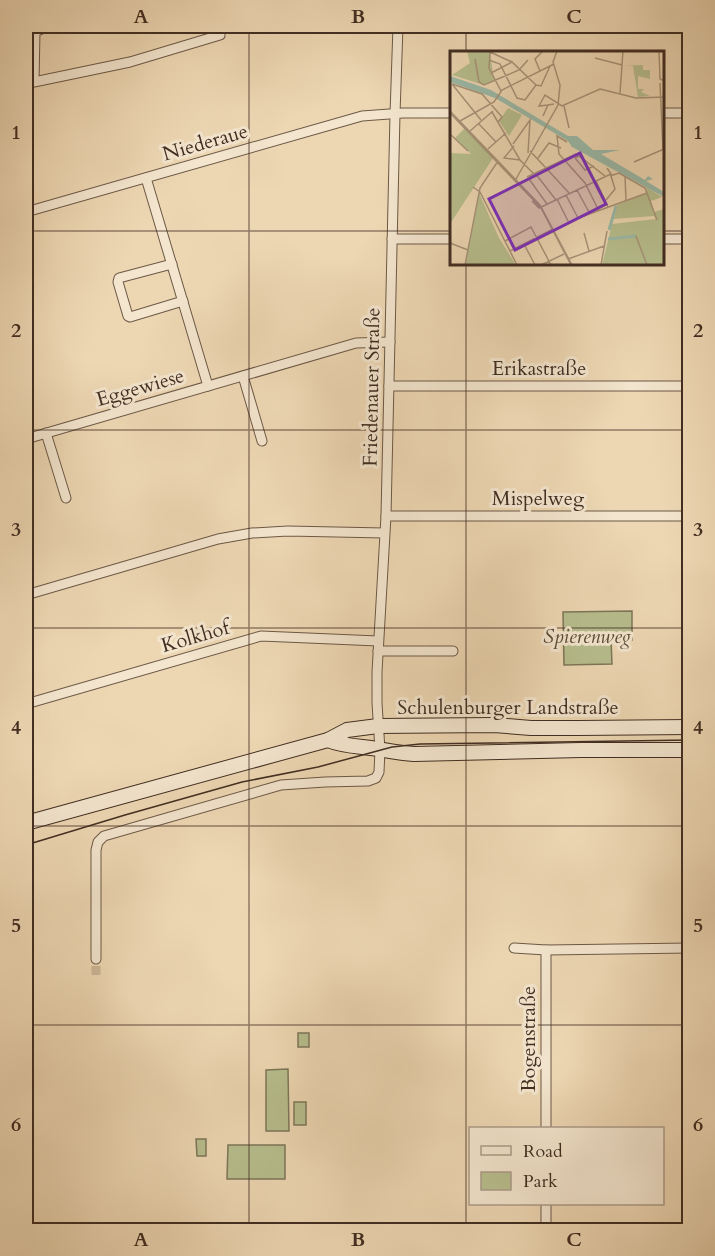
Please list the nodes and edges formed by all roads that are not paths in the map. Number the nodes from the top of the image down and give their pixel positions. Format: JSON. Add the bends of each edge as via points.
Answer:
{"nodes":[{"id":1,"x":48,"y":26,"type":"edge"},
{"id":2,"x":219,"y":26,"type":"edge"},
{"id":3,"x":398,"y":26,"type":"edge"},
{"id":4,"x":450,"y":113,"type":"edge"},
{"id":5,"x":664,"y":113,"type":"edge"},
{"id":6,"x":690,"y":113,"type":"edge"},
{"id":7,"x":395,"y":114,"type":"junction"},
{"id":8,"x":146,"y":178,"type":"junction"},
{"id":9,"x":26,"y":212,"type":"edge"},
{"id":10,"x":392,"y":239,"type":"junction"},
{"id":11,"x":450,"y":239,"type":"edge"},
{"id":12,"x":664,"y":239,"type":"edge"},
{"id":13,"x":690,"y":239,"type":"edge"},
{"id":14,"x":172,"y":264,"type":"junction"},
{"id":15,"x":183,"y":302,"type":"junction"},
{"id":16,"x":390,"y":342,"type":"junction"},
{"id":17,"x":243,"y":376,"type":"junction"},
{"id":18,"x":208,"y":386,"type":"junction"},
{"id":19,"x":389,"y":386,"type":"junction"},
{"id":20,"x":690,"y":386,"type":"edge"},
{"id":21,"x":46,"y":433,"type":"junction"},
{"id":22,"x":26,"y":439,"type":"edge"},
{"id":23,"x":262,"y":441,"type":"dead end"},
{"id":24,"x":66,"y":498,"type":"dead end"},
{"id":25,"x":386,"y":516,"type":"junction"},
{"id":26,"x":690,"y":516,"type":"edge"},
{"id":27,"x":384,"y":533,"type":"junction"},
{"id":28,"x":26,"y":596,"type":"edge"},
{"id":29,"x":378,"y":641,"type":"junction"},
{"id":30,"x":378,"y":651,"type":"junction"},
{"id":31,"x":453,"y":651,"type":"dead end"},
{"id":32,"x":26,"y":704,"type":"edge"},
{"id":33,"x":378,"y":726,"type":"junction"},
{"id":34,"x":690,"y":727,"type":"edge"},
{"id":35,"x":328,"y":740,"type":"junction"},
{"id":36,"x":380,"y":750,"type":"junction"},
{"id":37,"x":690,"y":750,"type":"edge"},
{"id":38,"x":26,"y":823,"type":"edge"},
{"id":39,"x":514,"y":948,"type":"dead end"},
{"id":40,"x":690,"y":948,"type":"edge"},
{"id":41,"x":546,"y":950,"type":"junction"},
{"id":42,"x":96,"y":959,"type":"tunnel mouth"},
{"id":43,"x":546,"y":1127,"type":"edge"},
{"id":44,"x":546,"y":1205,"type":"edge"},
{"id":45,"x":546,"y":1230,"type":"edge"}],
"edges":[{"from":1,"to":2,"type":"street","via":[[35,32],[34,82],[130,62],[220,35]]},
{"from":3,"to":7,"type":"street","name":"Friedenauer Straße"},
{"from":4,"to":7,"type":"street","name":"Niederaue"},
{"from":5,"to":6,"type":"street"},
{"from":7,"to":8,"type":"street","name":"Niederaue","via":[[362,116]]},
{"from":7,"to":10,"type":"street","name":"Friedenauer Straße"},
{"from":8,"to":9,"type":"street","name":"Niederaue"},
{"from":8,"to":14,"type":"street"},
{"from":10,"to":11,"type":"street"},
{"from":10,"to":16,"type":"street","name":"Friedenauer Straße"},
{"from":12,"to":13,"type":"street"},
{"from":14,"to":15,"type":"street"},
{"from":14,"to":15,"type":"street","via":[[119,278],[118,282],[130,317]]},
{"from":15,"to":18,"type":"street"},
{"from":16,"to":17,"type":"street","name":"Eggewiese","via":[[356,343]]},
{"from":16,"to":19,"type":"street","name":"Friedenauer Straße"},
{"from":17,"to":18,"type":"street","name":"Eggewiese"},
{"from":17,"to":23,"type":"street"},
{"from":18,"to":21,"type":"street","name":"Eggewiese"},
{"from":19,"to":20,"type":"street","name":"Erikastraße"},
{"from":19,"to":25,"type":"street","name":"Friedenauer Straße"},
{"from":21,"to":22,"type":"street","name":"Eggewiese"},
{"from":21,"to":24,"type":"street"},
{"from":25,"to":26,"type":"street","name":"Mispelweg"},
{"from":25,"to":27,"type":"street","name":"Friedenauer Straße"},
{"from":27,"to":28,"type":"street","via":[[252,533],[218,539]]},
{"from":27,"to":29,"type":"street","name":"Friedenauer Straße"},
{"from":29,"to":30,"type":"street","name":"Friedenauer Straße"},
{"from":29,"to":32,"type":"street","name":"Kolkhof","via":[[261,636]]},
{"from":30,"to":31,"type":"street"},
{"from":30,"to":33,"type":"street","name":"Friedenauer Straße"},
{"from":33,"to":34,"type":"main road","name":"Schulenburger Landstraße"},
{"from":33,"to":35,"type":"main road","name":"Schulenburger Landstraße","via":[[348,730]]},
{"from":33,"to":36,"type":"street","name":"Friedenauer Straße"},
{"from":35,"to":36,"type":"main road","name":"Schulenburger Landstraße"},
{"from":35,"to":38,"type":"main road","name":"Schulenburger Landstraße"},
{"from":36,"to":37,"type":"main road","name":"Schulenburger Landstraße","via":[[414,754]]},
{"from":36,"to":42,"type":"street","via":[[379,772],[369,781],[281,786],[104,836],[96,850]]},
{"from":39,"to":41,"type":"street"},
{"from":40,"to":41,"type":"street"},
{"from":41,"to":43,"type":"street","name":"Bogenstraße"},
{"from":44,"to":45,"type":"street"}]}
